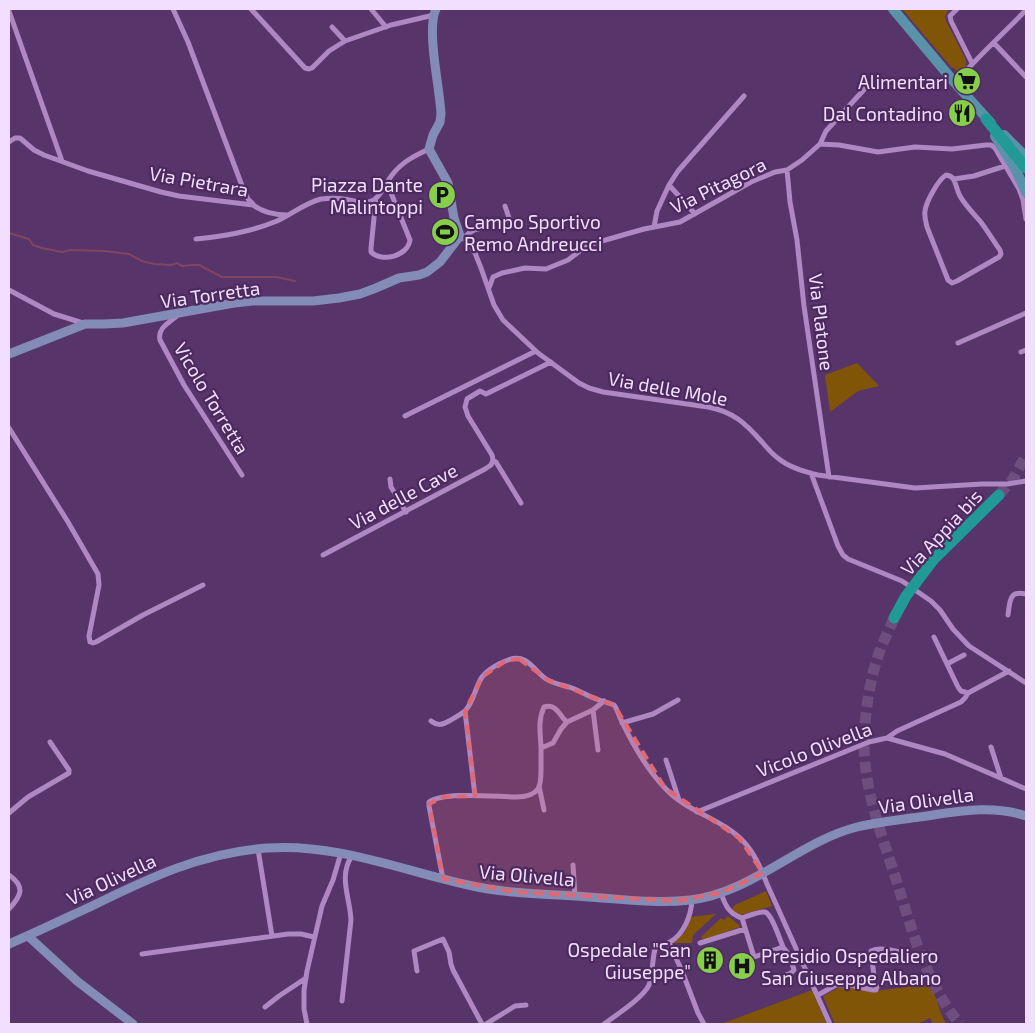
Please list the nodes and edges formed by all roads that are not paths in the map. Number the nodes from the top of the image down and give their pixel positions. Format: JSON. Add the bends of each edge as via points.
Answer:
{"nodes":[{"id":1,"x":173,"y":9,"type":"edge"},
{"id":2,"x":252,"y":9,"type":"edge"},
{"id":3,"x":371,"y":9,"type":"edge"},
{"id":4,"x":893,"y":9,"type":"edge"},
{"id":5,"x":957,"y":9,"type":"edge"},
{"id":6,"x":1026,"y":10,"type":"edge"},
{"id":7,"x":9,"y":11,"type":"edge"},
{"id":8,"x":435,"y":12,"type":"edge"},
{"id":9,"x":332,"y":27,"type":"dead end"},
{"id":10,"x":386,"y":27,"type":"junction"},
{"id":11,"x":345,"y":41,"type":"junction"},
{"id":12,"x":994,"y":43,"type":"junction"},
{"id":13,"x":972,"y":63,"type":"junction"},
{"id":14,"x":1026,"y":77,"type":"edge"},
{"id":15,"x":871,"y":82,"type":"dead end"},
{"id":16,"x":955,"y":83,"type":"junction"},
{"id":17,"x":744,"y":96,"type":"dead end"},
{"id":18,"x":986,"y":119,"type":"junction"},
{"id":19,"x":9,"y":142,"type":"edge"},
{"id":20,"x":820,"y":144,"type":"junction"},
{"id":21,"x":428,"y":149,"type":"junction"},
{"id":22,"x":1022,"y":158,"type":"edge"},
{"id":23,"x":62,"y":161,"type":"junction"},
{"id":24,"x":1005,"y":166,"type":"junction"},
{"id":25,"x":1026,"y":168,"type":"edge"},
{"id":26,"x":787,"y":170,"type":"junction"},
{"id":27,"x":1026,"y":177,"type":"edge"},
{"id":28,"x":954,"y":179,"type":"junction"},
{"id":29,"x":387,"y":182,"type":"junction"},
{"id":30,"x":669,"y":185,"type":"junction"},
{"id":31,"x":1026,"y":192,"type":"edge"},
{"id":32,"x":376,"y":198,"type":"junction"},
{"id":33,"x":253,"y":205,"type":"junction"},
{"id":34,"x":505,"y":206,"type":"dead end"},
{"id":35,"x":695,"y":214,"type":"junction"},
{"id":36,"x":288,"y":215,"type":"junction"},
{"id":37,"x":1026,"y":219,"type":"edge"},
{"id":38,"x":654,"y":227,"type":"junction"},
{"id":39,"x":462,"y":237,"type":"junction"},
{"id":40,"x":196,"y":239,"type":"dead end"},
{"id":41,"x":489,"y":288,"type":"junction"},
{"id":42,"x":9,"y":290,"type":"edge"},
{"id":43,"x":179,"y":313,"type":"junction"},
{"id":44,"x":1026,"y":313,"type":"edge"},
{"id":45,"x":86,"y":324,"type":"junction"},
{"id":46,"x":958,"y":343,"type":"dead end"},
{"id":47,"x":536,"y":351,"type":"junction"},
{"id":48,"x":9,"y":354,"type":"edge"},
{"id":49,"x":551,"y":362,"type":"junction"},
{"id":50,"x":405,"y":416,"type":"dead end"},
{"id":51,"x":9,"y":428,"type":"edge"},
{"id":52,"x":493,"y":460,"type":"junction"},
{"id":53,"x":811,"y":473,"type":"junction"},
{"id":54,"x":242,"y":475,"type":"dead end"},
{"id":55,"x":829,"y":477,"type":"junction"},
{"id":56,"x":390,"y":479,"type":"dead end"},
{"id":57,"x":1026,"y":482,"type":"edge"},
{"id":58,"x":1001,"y":498,"type":"tunnel mouth"},
{"id":59,"x":521,"y":503,"type":"dead end"},
{"id":60,"x":406,"y":512,"type":"junction"},
{"id":61,"x":323,"y":555,"type":"dead end"},
{"id":62,"x":202,"y":585,"type":"dead end"},
{"id":63,"x":1026,"y":594,"type":"edge"},
{"id":64,"x":1008,"y":615,"type":"dead end"},
{"id":65,"x":897,"y":620,"type":"tunnel mouth"},
{"id":66,"x":934,"y":637,"type":"dead end"},
{"id":67,"x":964,"y":655,"type":"dead end"},
{"id":68,"x":946,"y":664,"type":"junction"},
{"id":69,"x":1009,"y":671,"type":"junction"},
{"id":70,"x":1026,"y":683,"type":"edge"},
{"id":71,"x":968,"y":693,"type":"junction"},
{"id":72,"x":678,"y":700,"type":"dead end"},
{"id":73,"x":604,"y":701,"type":"junction"},
{"id":74,"x":594,"y":710,"type":"junction"},
{"id":75,"x":465,"y":711,"type":"junction"},
{"id":76,"x":431,"y":721,"type":"dead end"},
{"id":77,"x":567,"y":722,"type":"junction"},
{"id":78,"x":622,"y":723,"type":"junction"},
{"id":79,"x":887,"y":738,"type":"junction"},
{"id":80,"x":50,"y":742,"type":"dead end"},
{"id":81,"x":991,"y":747,"type":"dead end"},
{"id":82,"x":541,"y":748,"type":"junction"},
{"id":83,"x":598,"y":750,"type":"dead end"},
{"id":84,"x":666,"y":760,"type":"dead end"},
{"id":85,"x":1001,"y":778,"type":"junction"},
{"id":86,"x":539,"y":786,"type":"junction"},
{"id":87,"x":1026,"y":789,"type":"edge"},
{"id":88,"x":475,"y":796,"type":"junction"},
{"id":89,"x":680,"y":801,"type":"junction"},
{"id":90,"x":544,"y":810,"type":"dead end"},
{"id":91,"x":698,"y":812,"type":"junction"},
{"id":92,"x":9,"y":813,"type":"edge"},
{"id":93,"x":1026,"y":816,"type":"edge"},
{"id":94,"x":258,"y":849,"type":"junction"},
{"id":95,"x":341,"y":853,"type":"junction"},
{"id":96,"x":352,"y":856,"type":"junction"},
{"id":97,"x":573,"y":864,"type":"dead end"},
{"id":98,"x":763,"y":873,"type":"junction"},
{"id":99,"x":9,"y":875,"type":"edge"},
{"id":100,"x":443,"y":879,"type":"junction"},
{"id":101,"x":721,"y":893,"type":"junction"},
{"id":102,"x":575,"y":896,"type":"junction"},
{"id":103,"x":692,"y":900,"type":"junction"},
{"id":104,"x":9,"y":909,"type":"edge"},
{"id":105,"x":742,"y":918,"type":"junction"},
{"id":106,"x":745,"y":929,"type":"junction"},
{"id":107,"x":28,"y":936,"type":"junction"},
{"id":108,"x":272,"y":936,"type":"junction"},
{"id":109,"x":314,"y":937,"type":"junction"},
{"id":110,"x":669,"y":943,"type":"junction"},
{"id":111,"x":700,"y":943,"type":"dead end"},
{"id":112,"x":9,"y":944,"type":"edge"},
{"id":113,"x":784,"y":947,"type":"junction"},
{"id":114,"x":900,"y":952,"type":"dead end"},
{"id":115,"x":142,"y":954,"type":"dead end"},
{"id":116,"x":417,"y":971,"type":"dead end"},
{"id":117,"x":306,"y":978,"type":"junction"},
{"id":118,"x":778,"y":978,"type":"dead end"},
{"id":119,"x":872,"y":982,"type":"junction"},
{"id":120,"x":839,"y":985,"type":"junction"},
{"id":121,"x":818,"y":995,"type":"junction"},
{"id":122,"x":342,"y":1001,"type":"dead end"},
{"id":123,"x":526,"y":1004,"type":"dead end"},
{"id":124,"x":265,"y":1007,"type":"dead end"},
{"id":125,"x":133,"y":1024,"type":"edge"},
{"id":126,"x":307,"y":1024,"type":"edge"},
{"id":127,"x":482,"y":1024,"type":"edge"},
{"id":128,"x":486,"y":1024,"type":"edge"},
{"id":129,"x":604,"y":1024,"type":"edge"},
{"id":130,"x":704,"y":1024,"type":"edge"},
{"id":131,"x":830,"y":1024,"type":"edge"}],
"edges":[{"from":1,"to":33,"type":"street","via":[[244,191]]},
{"from":2,"to":11,"type":"street","via":[[306,69],[311,69]]},
{"from":3,"to":10,"type":"street"},
{"from":4,"to":16,"type":"main road"},
{"from":5,"to":13,"type":"street","via":[[950,16],[951,21]]},
{"from":6,"to":12,"type":"street"},
{"from":7,"to":23,"type":"street"},
{"from":8,"to":10,"type":"street"},
{"from":8,"to":21,"type":"main road","via":[[433,40],[441,114]]},
{"from":9,"to":11,"type":"street"},
{"from":10,"to":11,"type":"street"},
{"from":12,"to":13,"type":"street"},
{"from":12,"to":14,"type":"street"},
{"from":13,"to":16,"type":"street"},
{"from":15,"to":20,"type":"street","name":"Via Pitagora","via":[[826,131]]},
{"from":16,"to":18,"type":"main road"},
{"from":17,"to":30,"type":"street","via":[[678,170]]},
{"from":18,"to":22,"type":"highway"},
{"from":18,"to":31,"type":"main road"},
{"from":19,"to":23,"type":"street","name":"Via Pietrara","via":[[20,138],[39,153]]},
{"from":20,"to":24,"type":"street","via":[[876,152],[990,145]]},
{"from":20,"to":26,"type":"street","name":"Via Pitagora"},
{"from":21,"to":29,"type":"street","via":[[404,162]]},
{"from":21,"to":39,"type":"main road","via":[[448,183],[454,218]]},
{"from":22,"to":25,"type":"highway"},
{"from":22,"to":27,"type":"highway"},
{"from":23,"to":33,"type":"street","name":"Via Pietrara","via":[[170,194]]},
{"from":24,"to":28,"type":"street"},
{"from":24,"to":37,"type":"street","via":[[1021,194]]},
{"from":26,"to":35,"type":"street","name":"Via Pitagora","via":[[751,182]]},
{"from":26,"to":55,"type":"street","name":"Via Platone"},
{"from":28,"to":28,"type":"street","via":[[962,200],[1001,254],[952,282],[948,280],[936,251],[925,215],[928,201],[942,178],[949,175]]},
{"from":29,"to":32,"type":"street"},
{"from":29,"to":32,"type":"street","via":[[410,240],[407,249],[392,257],[379,258],[371,252]]},
{"from":30,"to":35,"type":"street"},
{"from":30,"to":38,"type":"street","via":[[657,211]]},
{"from":32,"to":36,"type":"street","via":[[365,202],[338,198],[321,200]]},
{"from":33,"to":36,"type":"street","name":"Via Pietrara","via":[[266,212]]},
{"from":34,"to":39,"type":"street","via":[[508,220],[473,230]]},
{"from":35,"to":38,"type":"street","name":"Via Pitagora","via":[[677,224]]},
{"from":36,"to":40,"type":"street","via":[[251,231]]},
{"from":38,"to":41,"type":"street","name":"Via Pitagora","via":[[590,245],[568,260],[546,269],[498,274]]},
{"from":39,"to":41,"type":"street","name":"Via delle Mole","via":[[475,253]]},
{"from":39,"to":43,"type":"main road","name":"Via Torretta","via":[[427,272],[398,278],[360,294],[321,300],[241,302]]},
{"from":41,"to":47,"type":"street","name":"Via delle Mole","via":[[501,317]]},
{"from":42,"to":45,"type":"street","via":[[54,314]]},
{"from":43,"to":45,"type":"main road","name":"Via Torretta","via":[[123,323]]},
{"from":43,"to":54,"type":"street","name":"Vicolo Torretta","via":[[162,328],[160,340],[184,385]]},
{"from":44,"to":46,"type":"street"},
{"from":45,"to":48,"type":"main road","name":"Via Torretta"},
{"from":47,"to":49,"type":"street","name":"Via delle Mole"},
{"from":47,"to":50,"type":"street"},
{"from":49,"to":52,"type":"street","via":[[486,394],[480,391],[466,400],[467,414]]},
{"from":49,"to":53,"type":"street","name":"Via delle Mole","via":[[579,383],[596,390],[729,413],[743,422],[780,460]]},
{"from":51,"to":62,"type":"street","via":[[98,574],[90,642],[96,642]]},
{"from":52,"to":59,"type":"street"},
{"from":52,"to":60,"type":"street","name":"Via delle Cave","via":[[485,469]]},
{"from":53,"to":55,"type":"street","name":"Via delle Mole"},
{"from":53,"to":69,"type":"street","via":[[843,555],[908,585],[938,608],[966,643]]},
{"from":55,"to":57,"type":"street","name":"Via delle Mole","via":[[915,488]]},
{"from":56,"to":60,"type":"street","via":[[390,487]]},
{"from":58,"to":65,"type":"highway","name":"Via Appia bis","via":[[934,559]]},
{"from":60,"to":61,"type":"street","name":"Via delle Cave"},
{"from":63,"to":64,"type":"street","via":[[1020,592],[1010,598]]},
{"from":66,"to":68,"type":"street"},
{"from":67,"to":68,"type":"street"},
{"from":68,"to":71,"type":"street","via":[[962,692]]},
{"from":69,"to":70,"type":"street"},
{"from":69,"to":71,"type":"street"},
{"from":71,"to":79,"type":"street","via":[[961,702]]},
{"from":72,"to":78,"type":"street","via":[[653,714]]},
{"from":73,"to":74,"type":"street"},
{"from":73,"to":75,"type":"street","via":[[553,682],[528,662],[514,659],[484,674]]},
{"from":73,"to":78,"type":"street","via":[[614,705]]},
{"from":74,"to":77,"type":"street"},
{"from":74,"to":83,"type":"street"},
{"from":75,"to":76,"type":"street","via":[[442,724]]},
{"from":75,"to":88,"type":"street"},
{"from":77,"to":82,"type":"street","via":[[553,743]]},
{"from":77,"to":82,"type":"street","via":[[554,707],[544,707],[539,726]]},
{"from":78,"to":89,"type":"street","via":[[656,778]]},
{"from":79,"to":85,"type":"street","name":"Vicolo Olivella","via":[[949,755]]},
{"from":79,"to":91,"type":"street","name":"Vicolo Olivella","via":[[869,742]]},
{"from":80,"to":92,"type":"street","via":[[69,773],[28,796]]},
{"from":81,"to":85,"type":"street"},
{"from":82,"to":86,"type":"street"},
{"from":84,"to":89,"type":"street"},
{"from":85,"to":87,"type":"street","name":"Vicolo Olivella"},
{"from":86,"to":88,"type":"street","via":[[532,794],[521,797]]},
{"from":86,"to":90,"type":"street"},
{"from":88,"to":100,"type":"street","via":[[449,796],[430,802]]},
{"from":89,"to":91,"type":"street"},
{"from":91,"to":98,"type":"street","via":[[742,840]]},
{"from":93,"to":98,"type":"main road","name":"Via Olivella","via":[[982,809],[866,825],[826,839]]},
{"from":94,"to":95,"type":"main road","name":"Via Olivella","via":[[301,848]]},
{"from":94,"to":107,"type":"main road","name":"Via Olivella","via":[[214,856],[178,867]]},
{"from":94,"to":108,"type":"street"},
{"from":95,"to":96,"type":"main road","name":"Via Olivella"},
{"from":95,"to":109,"type":"street"},
{"from":96,"to":100,"type":"main road","name":"Via Olivella"},
{"from":96,"to":122,"type":"street","via":[[345,872],[351,920]]},
{"from":97,"to":102,"type":"street"},
{"from":98,"to":101,"type":"main road","name":"Via Olivella"},
{"from":98,"to":121,"type":"street"},
{"from":99,"to":104,"type":"street","via":[[18,882],[20,891]]},
{"from":100,"to":102,"type":"main road","name":"Via Olivella","via":[[496,890]]},
{"from":101,"to":103,"type":"main road","name":"Via Olivella"},
{"from":101,"to":105,"type":"street","via":[[729,910]]},
{"from":102,"to":103,"type":"main road","name":"Via Olivella"},
{"from":103,"to":110,"type":"street","via":[[684,928]]},
{"from":105,"to":106,"type":"street"},
{"from":105,"to":113,"type":"street","via":[[767,913]]},
{"from":106,"to":111,"type":"street"},
{"from":106,"to":113,"type":"street","via":[[754,957]]},
{"from":107,"to":112,"type":"main road","name":"Via Olivella"},
{"from":107,"to":125,"type":"main road","via":[[77,981]]},
{"from":108,"to":109,"type":"street","via":[[294,934]]},
{"from":108,"to":115,"type":"street"},
{"from":109,"to":117,"type":"street"},
{"from":110,"to":129,"type":"street","via":[[654,949],[646,989]]},
{"from":110,"to":130,"type":"street"},
{"from":113,"to":118,"type":"street","via":[[794,970]]},
{"from":114,"to":119,"type":"street","via":[[871,951]]},
{"from":116,"to":127,"type":"street","via":[[414,951],[443,939],[453,970]]},
{"from":117,"to":124,"type":"street"},
{"from":117,"to":126,"type":"street","via":[[304,1009]]},
{"from":119,"to":120,"type":"street","via":[[857,979]]},
{"from":119,"to":120,"type":"street","via":[[876,990]]},
{"from":120,"to":121,"type":"street"},
{"from":121,"to":131,"type":"street"},
{"from":123,"to":128,"type":"street","via":[[515,1006]]}]}
